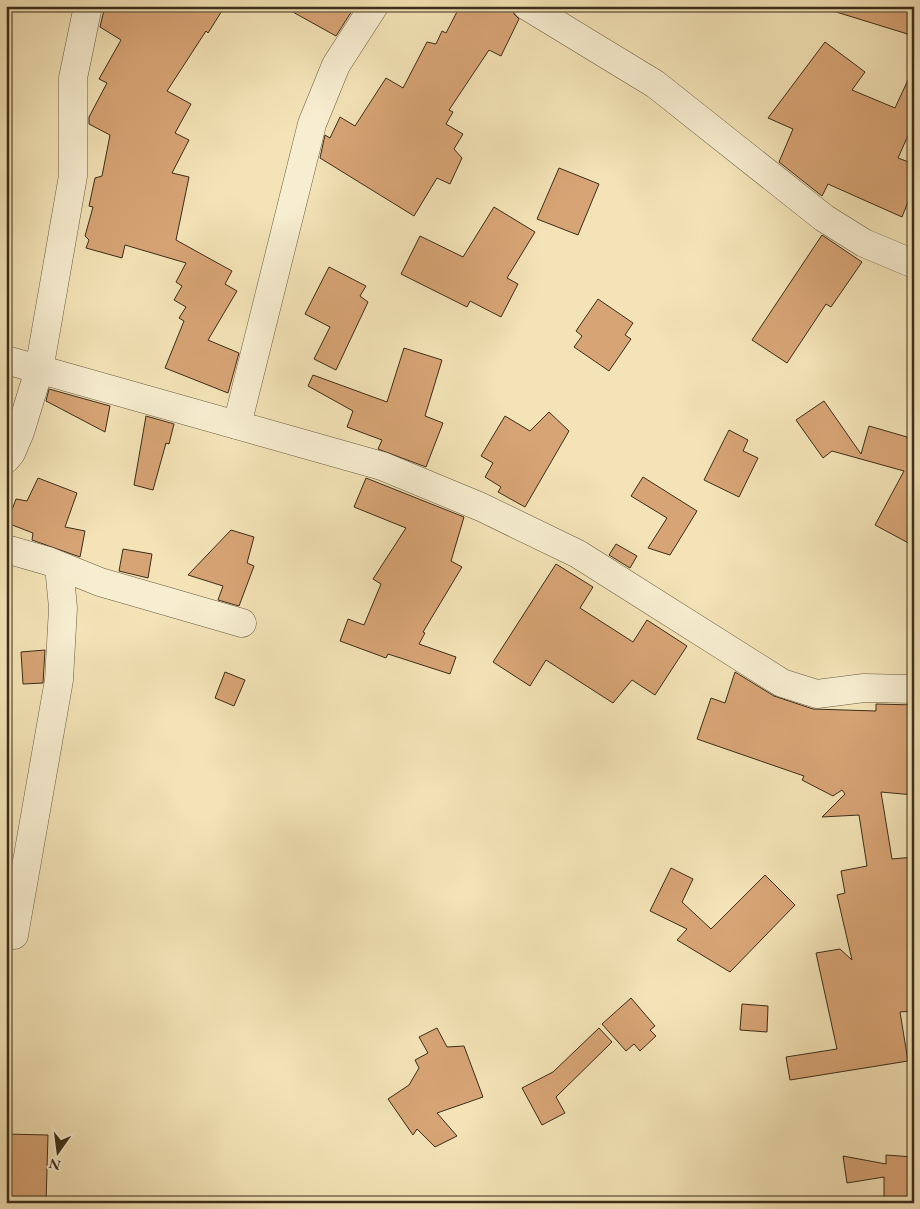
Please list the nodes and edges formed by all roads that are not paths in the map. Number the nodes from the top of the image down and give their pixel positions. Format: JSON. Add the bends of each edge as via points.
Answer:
{"nodes":[{"id":1,"x":88,"y":6,"type":"edge"},
{"id":2,"x":374,"y":6,"type":"edge"},
{"id":3,"x":527,"y":6,"type":"edge"},
{"id":4,"x":914,"y":264,"type":"edge"},
{"id":5,"x":6,"y":360,"type":"edge"},
{"id":6,"x":39,"y":370,"type":"junction"},
{"id":7,"x":237,"y":426,"type":"junction"},
{"id":8,"x":6,"y":459,"type":"edge"},
{"id":9,"x":6,"y":549,"type":"edge"},
{"id":10,"x":59,"y":566,"type":"junction"},
{"id":11,"x":242,"y":623,"type":"dead end"},
{"id":12,"x":914,"y":689,"type":"edge"},
{"id":13,"x":14,"y":935,"type":"dead end"}],
"edges":[{"from":1,"to":6,"type":"street","via":[[73,78],[73,176]]},
{"from":2,"to":7,"type":"street","via":[[336,65],[312,124]]},
{"from":3,"to":4,"type":"street","via":[[655,84],[824,218],[864,243]]},
{"from":5,"to":6,"type":"street"},
{"from":6,"to":7,"type":"street"},
{"from":6,"to":8,"type":"street","via":[[20,432]]},
{"from":7,"to":12,"type":"street","via":[[382,466],[481,507],[578,554],[782,683],[817,694],[864,688]]},
{"from":9,"to":10,"type":"street"},
{"from":10,"to":11,"type":"street","via":[[100,582]]},
{"from":10,"to":13,"type":"street","via":[[62,608],[59,680]]}]}
